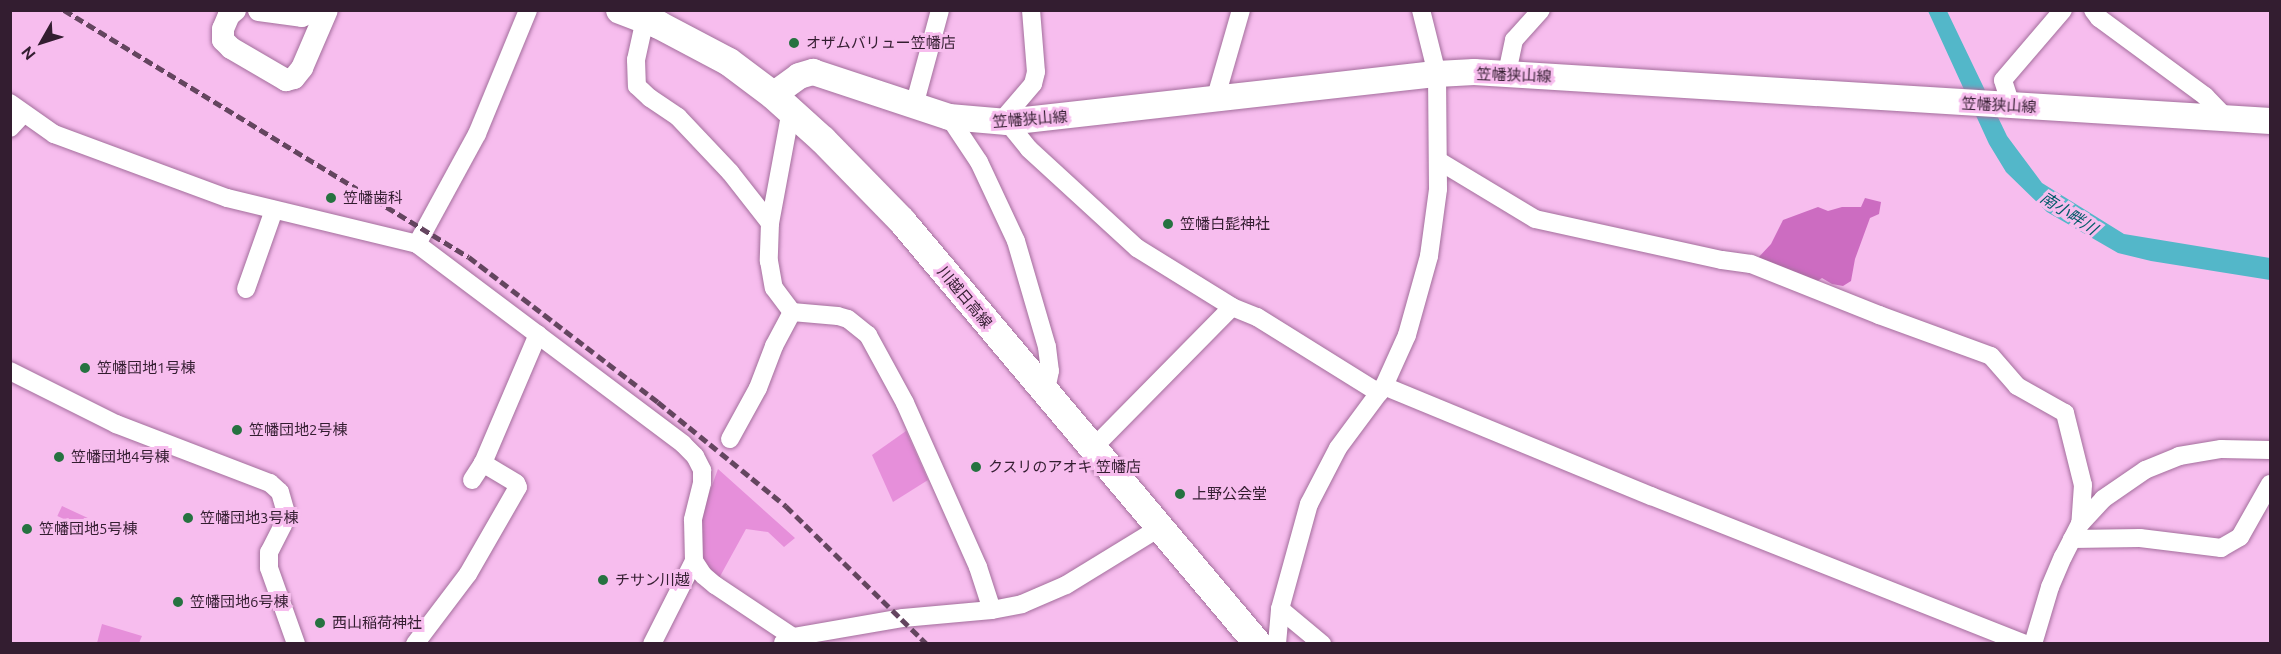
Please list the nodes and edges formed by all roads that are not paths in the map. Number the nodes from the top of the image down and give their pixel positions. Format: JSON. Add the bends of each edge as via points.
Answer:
{"nodes":[{"id":1,"x":235,"y":10,"type":"edge"},
{"id":2,"x":259,"y":10,"type":"edge"},
{"id":3,"x":313,"y":10,"type":"edge"},
{"id":4,"x":327,"y":10,"type":"edge"},
{"id":5,"x":528,"y":10,"type":"edge"},
{"id":6,"x":940,"y":10,"type":"edge"},
{"id":7,"x":1031,"y":10,"type":"edge"},
{"id":8,"x":1241,"y":10,"type":"edge"},
{"id":9,"x":1421,"y":10,"type":"edge"},
{"id":10,"x":1541,"y":10,"type":"edge"},
{"id":11,"x":2063,"y":10,"type":"edge"},
{"id":12,"x":2093,"y":10,"type":"edge"},
{"id":13,"x":647,"y":16,"type":"edge"},
{"id":14,"x":1507,"y":73,"type":"junction"},
{"id":15,"x":1437,"y":74,"type":"junction"},
{"id":16,"x":1215,"y":100,"type":"junction"},
{"id":17,"x":782,"y":103,"type":"junction"},
{"id":18,"x":2008,"y":105,"type":"junction"},
{"id":19,"x":914,"y":106,"type":"junction"},
{"id":20,"x":17,"y":109,"type":"edge"},
{"id":21,"x":949,"y":117,"type":"junction"},
{"id":22,"x":2226,"y":118,"type":"junction"},
{"id":23,"x":2271,"y":121,"type":"edge"},
{"id":24,"x":1007,"y":122,"type":"junction"},
{"id":25,"x":10,"y":128,"type":"edge"},
{"id":26,"x":1439,"y":161,"type":"junction"},
{"id":27,"x":274,"y":210,"type":"junction"},
{"id":28,"x":770,"y":223,"type":"junction"},
{"id":29,"x":417,"y":244,"type":"junction"},
{"id":30,"x":246,"y":289,"type":"dead end"},
{"id":31,"x":1232,"y":308,"type":"junction"},
{"id":32,"x":792,"y":312,"type":"junction"},
{"id":33,"x":538,"y":334,"type":"junction"},
{"id":34,"x":10,"y":371,"type":"edge"},
{"id":35,"x":1382,"y":390,"type":"junction"},
{"id":36,"x":1046,"y":394,"type":"junction"},
{"id":37,"x":730,"y":439,"type":"dead end"},
{"id":38,"x":1093,"y":448,"type":"junction"},
{"id":39,"x":2271,"y":450,"type":"edge"},
{"id":40,"x":483,"y":464,"type":"junction"},
{"id":41,"x":472,"y":480,"type":"dead end"},
{"id":42,"x":2271,"y":484,"type":"edge"},
{"id":43,"x":1159,"y":528,"type":"junction"},
{"id":44,"x":2076,"y":532,"type":"junction"},
{"id":45,"x":694,"y":561,"type":"junction"},
{"id":46,"x":1280,"y":609,"type":"junction"},
{"id":47,"x":992,"y":610,"type":"junction"},
{"id":48,"x":787,"y":640,"type":"edge"},
{"id":49,"x":296,"y":644,"type":"edge"},
{"id":50,"x":415,"y":644,"type":"edge"},
{"id":51,"x":652,"y":644,"type":"edge"},
{"id":52,"x":1258,"y":644,"type":"edge"},
{"id":53,"x":1277,"y":644,"type":"edge"},
{"id":54,"x":1322,"y":644,"type":"edge"},
{"id":55,"x":2025,"y":644,"type":"edge"},
{"id":56,"x":2033,"y":644,"type":"edge"}],
"edges":[{"from":1,"to":4,"type":"street","via":[[223,29],[223,40],[286,80],[294,78],[302,68]]},
{"from":2,"to":3,"type":"street","via":[[302,16]]},
{"from":5,"to":29,"type":"street","via":[[477,134]]},
{"from":6,"to":19,"type":"street"},
{"from":7,"to":24,"type":"street","via":[[1036,72],[1033,84],[1004,118]]},
{"from":8,"to":16,"type":"street"},
{"from":9,"to":15,"type":"street"},
{"from":10,"to":14,"type":"street","via":[[1514,40]]},
{"from":11,"to":18,"type":"street","via":[[2003,80]]},
{"from":12,"to":22,"type":"street","via":[[2205,96]]},
{"from":13,"to":17,"type":"main road","name":"川越日高線","via":[[729,62]]},
{"from":13,"to":28,"type":"street","via":[[636,60],[637,86],[678,117],[730,172]]},
{"from":14,"to":15,"type":"main road","name":"笠幡狭山線"},
{"from":14,"to":18,"type":"main road","name":"笠幡狭山線"},
{"from":15,"to":16,"type":"main road","name":"笠幡狭山線"},
{"from":15,"to":26,"type":"street"},
{"from":16,"to":24,"type":"main road","name":"笠幡狭山線"},
{"from":17,"to":19,"type":"main road","name":"笠幡狭山線","via":[[799,76],[813,72]]},
{"from":17,"to":28,"type":"street"},
{"from":17,"to":36,"type":"main road","name":"川越日高線","via":[[824,140],[902,221]]},
{"from":18,"to":22,"type":"main road","name":"笠幡狭山線"},
{"from":19,"to":21,"type":"main road","name":"笠幡狭山線"},
{"from":20,"to":25,"type":"street"},
{"from":20,"to":27,"type":"street","via":[[54,134],[89,148],[227,198]]},
{"from":21,"to":24,"type":"main road","name":"笠幡狭山線"},
{"from":21,"to":36,"type":"street","via":[[979,162],[1016,241],[1047,347],[1050,371]]},
{"from":22,"to":23,"type":"main road","name":"笠幡狭山線"},
{"from":24,"to":31,"type":"street","via":[[1053,173],[1137,248]]},
{"from":26,"to":35,"type":"street","via":[[1429,256],[1407,335]]},
{"from":26,"to":44,"type":"street","via":[[1535,219],[1751,264],[1991,356],[2017,386],[2065,413],[2083,485]]},
{"from":27,"to":29,"type":"street"},
{"from":27,"to":30,"type":"street"},
{"from":28,"to":32,"type":"street","via":[[769,261],[774,288]]},
{"from":29,"to":33,"type":"street"},
{"from":31,"to":35,"type":"street","via":[[1257,317]]},
{"from":31,"to":38,"type":"street"},
{"from":32,"to":37,"type":"street"},
{"from":32,"to":47,"type":"street","via":[[848,319],[868,335],[905,403],[978,567]]},
{"from":33,"to":40,"type":"street"},
{"from":33,"to":45,"type":"street","via":[[695,456],[702,470],[702,483],[693,520]]},
{"from":34,"to":49,"type":"street","via":[[116,424],[270,483],[280,492],[285,510],[283,525],[269,552],[269,568]]},
{"from":35,"to":46,"type":"street","via":[[1338,448],[1309,504]]},
{"from":35,"to":55,"type":"street"},
{"from":36,"to":38,"type":"main road","name":"川越日高線"},
{"from":38,"to":43,"type":"main road","name":"川越日高線"},
{"from":39,"to":44,"type":"street","via":[[2221,448],[2161,462],[2103,499]]},
{"from":40,"to":41,"type":"street"},
{"from":40,"to":50,"type":"street","via":[[518,487],[468,574]]},
{"from":42,"to":44,"type":"street","via":[[2240,537],[2221,548]]},
{"from":43,"to":47,"type":"street","via":[[1066,585],[1022,604]]},
{"from":43,"to":52,"type":"main road","name":"川越日高線"},
{"from":44,"to":56,"type":"street","via":[[2050,587]]},
{"from":45,"to":48,"type":"street","via":[[703,575]]},
{"from":45,"to":51,"type":"street"},
{"from":46,"to":53,"type":"street"},
{"from":46,"to":54,"type":"street"},
{"from":47,"to":48,"type":"street","via":[[903,618]]}]}
